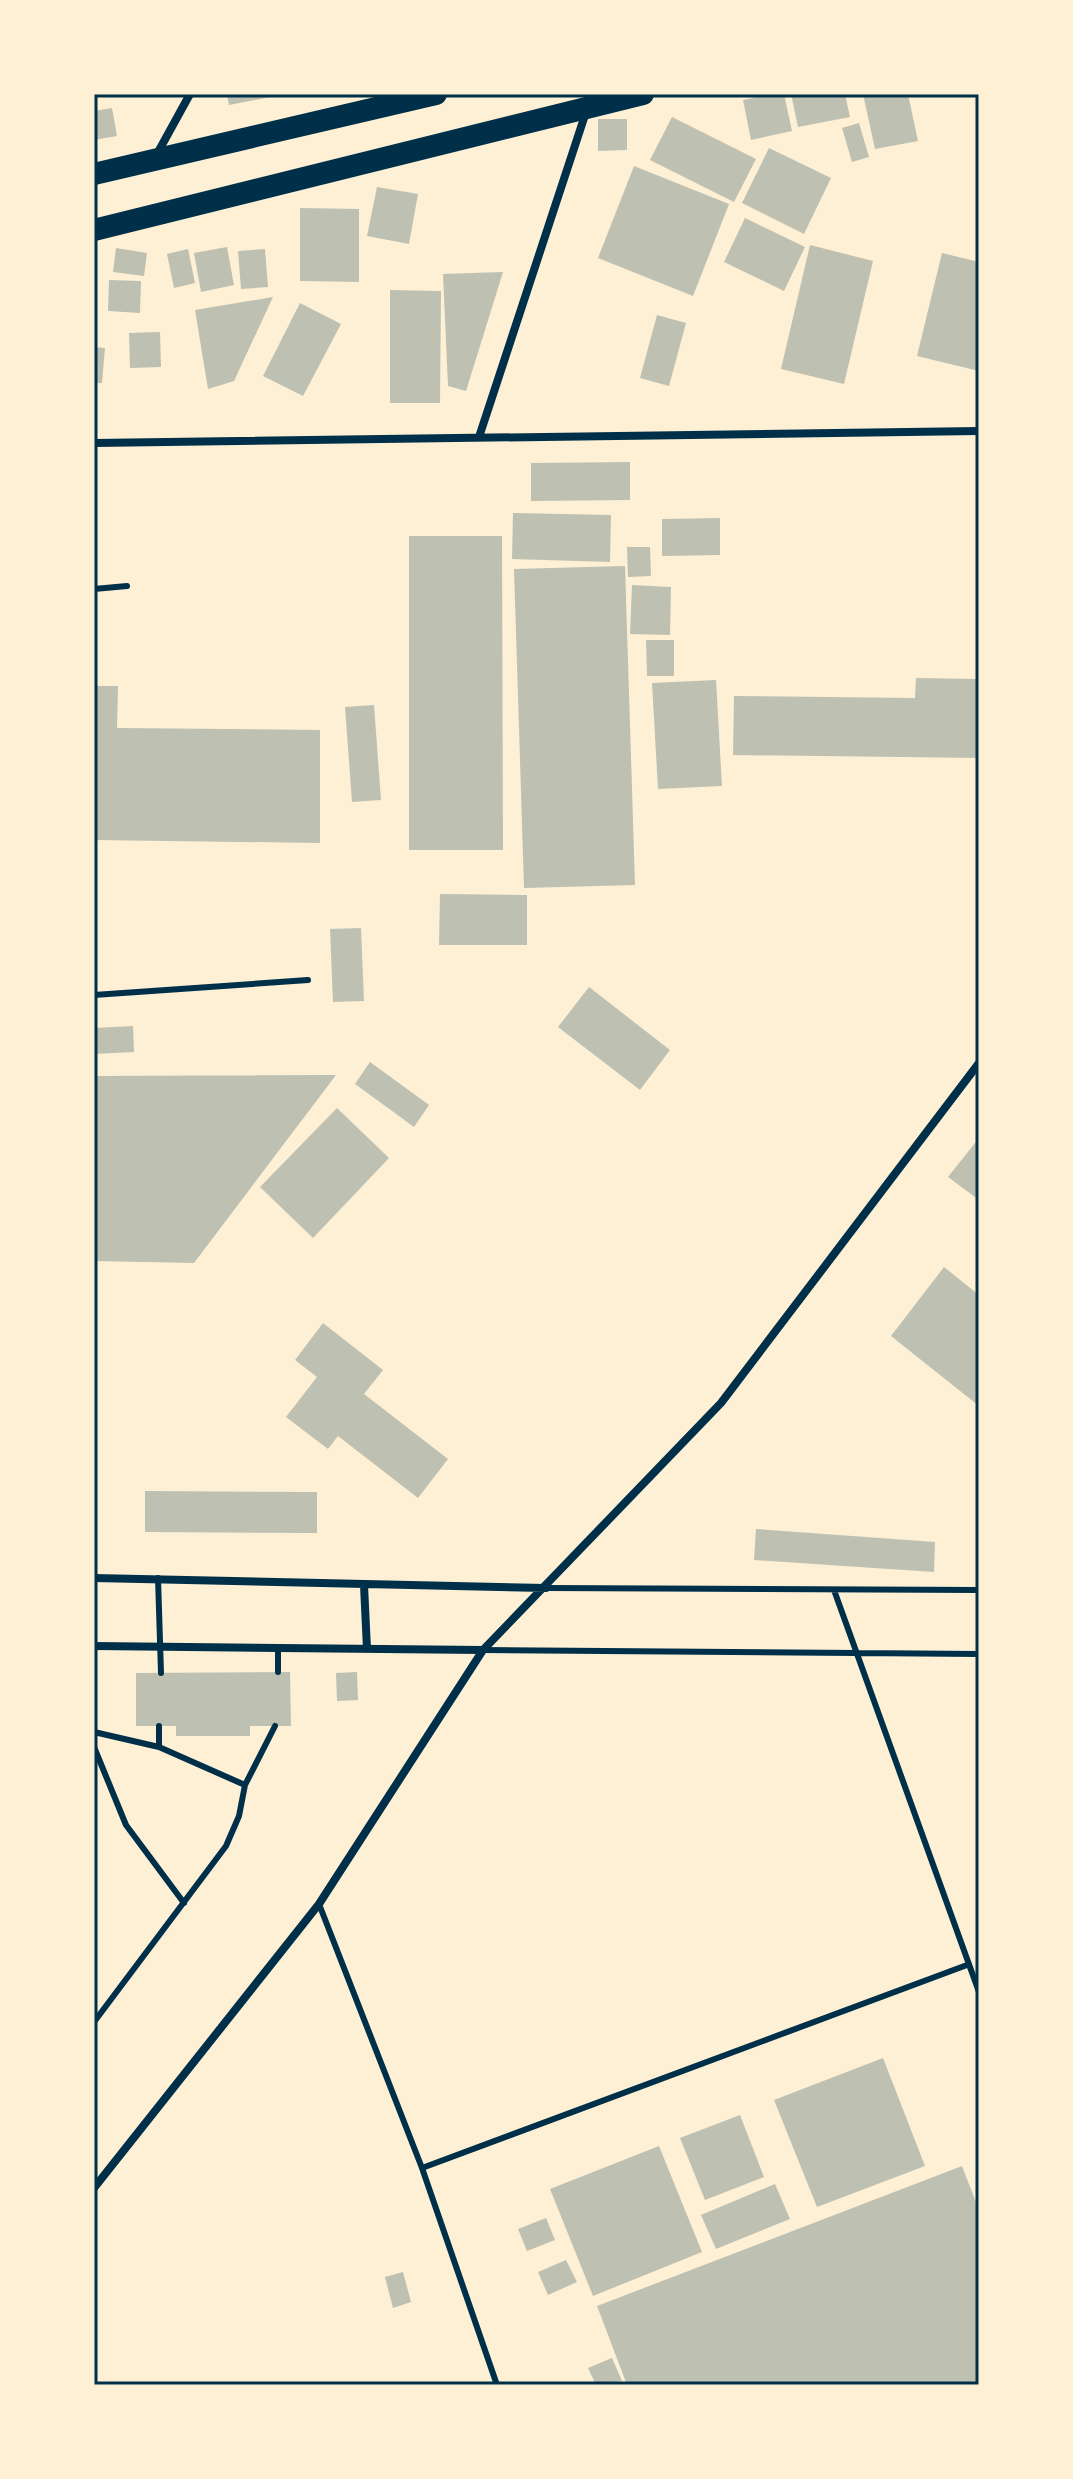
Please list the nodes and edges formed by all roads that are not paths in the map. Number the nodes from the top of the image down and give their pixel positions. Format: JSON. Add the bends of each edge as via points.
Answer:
{"nodes":[{"id":1,"x":190,"y":94,"type":"edge"},
{"id":2,"x":436,"y":94,"type":"edge"},
{"id":3,"x":643,"y":94,"type":"edge"},
{"id":4,"x":590,"y":101,"type":"edge"},
{"id":5,"x":153,"y":162,"type":"junction"},
{"id":6,"x":94,"y":174,"type":"edge"},
{"id":7,"x":94,"y":230,"type":"edge"},
{"id":8,"x":979,"y":431,"type":"edge"},
{"id":9,"x":479,"y":437,"type":"junction"},
{"id":10,"x":94,"y":443,"type":"edge"},
{"id":11,"x":127,"y":586,"type":"dead end"},
{"id":12,"x":94,"y":589,"type":"edge"},
{"id":13,"x":308,"y":980,"type":"dead end"},
{"id":14,"x":94,"y":995,"type":"edge"},
{"id":15,"x":979,"y":1063,"type":"edge"},
{"id":16,"x":94,"y":1578,"type":"edge"},
{"id":17,"x":158,"y":1578,"type":"junction"},
{"id":18,"x":364,"y":1585,"type":"junction"},
{"id":19,"x":546,"y":1588,"type":"junction"},
{"id":20,"x":834,"y":1590,"type":"junction"},
{"id":21,"x":979,"y":1590,"type":"edge"},
{"id":22,"x":94,"y":1646,"type":"edge"},
{"id":23,"x":161,"y":1647,"type":"junction"},
{"id":24,"x":278,"y":1648,"type":"junction"},
{"id":25,"x":367,"y":1649,"type":"junction"},
{"id":26,"x":483,"y":1650,"type":"junction"},
{"id":27,"x":855,"y":1654,"type":"junction"},
{"id":28,"x":979,"y":1654,"type":"edge"},
{"id":29,"x":278,"y":1672,"type":"dead end"},
{"id":30,"x":161,"y":1673,"type":"dead end"},
{"id":31,"x":159,"y":1726,"type":"dead end"},
{"id":32,"x":275,"y":1726,"type":"dead end"},
{"id":33,"x":94,"y":1732,"type":"edge"},
{"id":34,"x":94,"y":1747,"type":"edge"},
{"id":35,"x":159,"y":1747,"type":"junction"},
{"id":36,"x":245,"y":1785,"type":"junction"},
{"id":37,"x":184,"y":1903,"type":"junction"},
{"id":38,"x":319,"y":1904,"type":"junction"},
{"id":39,"x":967,"y":1965,"type":"junction"},
{"id":40,"x":979,"y":1992,"type":"edge"},
{"id":41,"x":94,"y":2022,"type":"edge"},
{"id":42,"x":422,"y":2168,"type":"junction"},
{"id":43,"x":94,"y":2188,"type":"edge"},
{"id":44,"x":497,"y":2385,"type":"edge"}],
"edges":[{"from":1,"to":5,"type":"street"},
{"from":2,"to":5,"type":"highway"},
{"from":3,"to":4,"type":"highway"},
{"from":4,"to":7,"type":"highway"},
{"from":4,"to":9,"type":"street"},
{"from":5,"to":6,"type":"highway"},
{"from":8,"to":9,"type":"street"},
{"from":9,"to":10,"type":"street"},
{"from":11,"to":12,"type":"lane"},
{"from":13,"to":14,"type":"lane"},
{"from":15,"to":19,"type":"street","via":[[721,1403]]},
{"from":16,"to":17,"type":"street"},
{"from":17,"to":18,"type":"street"},
{"from":17,"to":23,"type":"lane"},
{"from":18,"to":19,"type":"street"},
{"from":18,"to":25,"type":"street"},
{"from":19,"to":20,"type":"lane"},
{"from":19,"to":26,"type":"street"},
{"from":20,"to":21,"type":"lane"},
{"from":20,"to":27,"type":"lane"},
{"from":22,"to":23,"type":"street"},
{"from":23,"to":24,"type":"street"},
{"from":23,"to":30,"type":"lane"},
{"from":24,"to":25,"type":"street"},
{"from":24,"to":29,"type":"lane"},
{"from":25,"to":26,"type":"street"},
{"from":26,"to":27,"type":"lane"},
{"from":26,"to":38,"type":"street"},
{"from":27,"to":28,"type":"lane"},
{"from":27,"to":39,"type":"lane"},
{"from":31,"to":35,"type":"lane"},
{"from":32,"to":36,"type":"lane"},
{"from":33,"to":35,"type":"lane"},
{"from":34,"to":37,"type":"lane","via":[[126,1825]]},
{"from":35,"to":36,"type":"lane"},
{"from":36,"to":37,"type":"lane","via":[[226,1846]]},
{"from":37,"to":41,"type":"lane"},
{"from":38,"to":42,"type":"lane"},
{"from":38,"to":43,"type":"street"},
{"from":39,"to":40,"type":"lane"},
{"from":39,"to":42,"type":"lane"},
{"from":42,"to":44,"type":"lane"}]}
